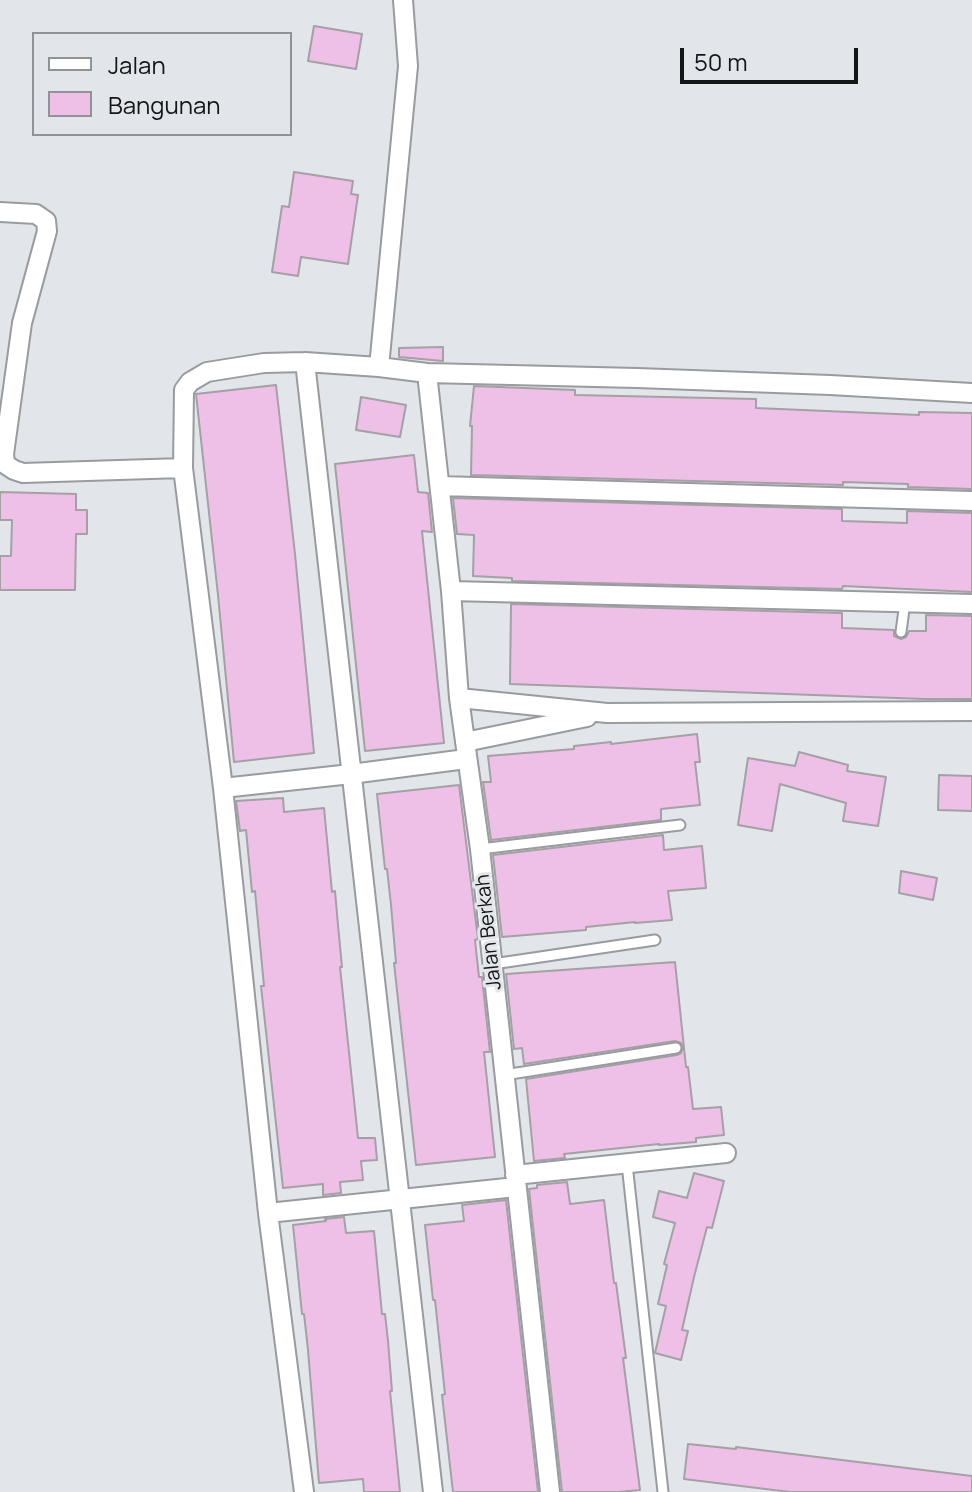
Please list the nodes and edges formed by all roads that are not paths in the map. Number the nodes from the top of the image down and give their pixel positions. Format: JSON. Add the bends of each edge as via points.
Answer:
{"nodes":[{"id":1,"x":403,"y":0,"type":"edge"},
{"id":2,"x":0,"y":212,"type":"edge"},
{"id":3,"x":305,"y":362,"type":"junction"},
{"id":4,"x":379,"y":367,"type":"junction"},
{"id":5,"x":427,"y":373,"type":"junction"},
{"id":6,"x":972,"y":393,"type":"edge"},
{"id":7,"x":183,"y":468,"type":"junction"},
{"id":8,"x":440,"y":486,"type":"junction"},
{"id":9,"x":972,"y":501,"type":"edge"},
{"id":10,"x":451,"y":591,"type":"junction"},
{"id":11,"x":905,"y":602,"type":"junction"},
{"id":12,"x":972,"y":604,"type":"edge"},
{"id":13,"x":901,"y":632,"type":"dead end"},
{"id":14,"x":459,"y":698,"type":"junction"},
{"id":15,"x":972,"y":711,"type":"edge"},
{"id":16,"x":607,"y":713,"type":"junction"},
{"id":17,"x":465,"y":751,"type":"junction"},
{"id":18,"x":351,"y":774,"type":"junction"},
{"id":19,"x":223,"y":788,"type":"junction"},
{"id":20,"x":680,"y":825,"type":"dead end"},
{"id":21,"x":480,"y":849,"type":"junction"},
{"id":22,"x":655,"y":940,"type":"dead end"},
{"id":23,"x":492,"y":964,"type":"junction"},
{"id":24,"x":676,"y":1048,"type":"dead end"},
{"id":25,"x":504,"y":1075,"type":"junction"},
{"id":26,"x":726,"y":1153,"type":"dead end"},
{"id":27,"x":627,"y":1164,"type":"junction"},
{"id":28,"x":516,"y":1181,"type":"junction"},
{"id":29,"x":400,"y":1200,"type":"junction"},
{"id":30,"x":268,"y":1213,"type":"junction"},
{"id":31,"x":304,"y":1492,"type":"edge"},
{"id":32,"x":433,"y":1492,"type":"edge"},
{"id":33,"x":550,"y":1492,"type":"edge"},
{"id":34,"x":663,"y":1492,"type":"edge"}],
"edges":[{"from":1,"to":4,"type":"street","via":[[408,66]]},
{"from":2,"to":7,"type":"street","via":[[36,214],[46,221],[47,231],[22,323],[5,464],[23,473]]},
{"from":3,"to":4,"type":"street"},
{"from":3,"to":7,"type":"street","via":[[207,372],[190,382],[184,390]]},
{"from":3,"to":18,"type":"street"},
{"from":4,"to":5,"type":"street"},
{"from":5,"to":6,"type":"street"},
{"from":5,"to":8,"type":"street","name":"Jalan Berkah"},
{"from":7,"to":19,"type":"street"},
{"from":8,"to":9,"type":"street"},
{"from":8,"to":10,"type":"street","name":"Jalan Berkah"},
{"from":10,"to":11,"type":"street"},
{"from":10,"to":14,"type":"street","name":"Jalan Berkah"},
{"from":11,"to":12,"type":"street"},
{"from":11,"to":13,"type":"lane"},
{"from":14,"to":16,"type":"street"},
{"from":14,"to":17,"type":"street","name":"Jalan Berkah"},
{"from":15,"to":16,"type":"street"},
{"from":16,"to":17,"type":"street"},
{"from":17,"to":18,"type":"street"},
{"from":17,"to":21,"type":"street","name":"Jalan Berkah"},
{"from":18,"to":19,"type":"street"},
{"from":18,"to":29,"type":"street"},
{"from":19,"to":30,"type":"street"},
{"from":20,"to":21,"type":"lane"},
{"from":21,"to":23,"type":"street","name":"Jalan Berkah"},
{"from":22,"to":23,"type":"lane"},
{"from":23,"to":25,"type":"street","name":"Jalan Berkah"},
{"from":24,"to":25,"type":"lane"},
{"from":25,"to":28,"type":"street","name":"Jalan Berkah"},
{"from":26,"to":27,"type":"street"},
{"from":27,"to":28,"type":"street"},
{"from":27,"to":34,"type":"lane"},
{"from":28,"to":29,"type":"street"},
{"from":28,"to":33,"type":"street","name":"Jalan Berkah"},
{"from":29,"to":30,"type":"street"},
{"from":29,"to":32,"type":"street"},
{"from":30,"to":31,"type":"street"}]}
